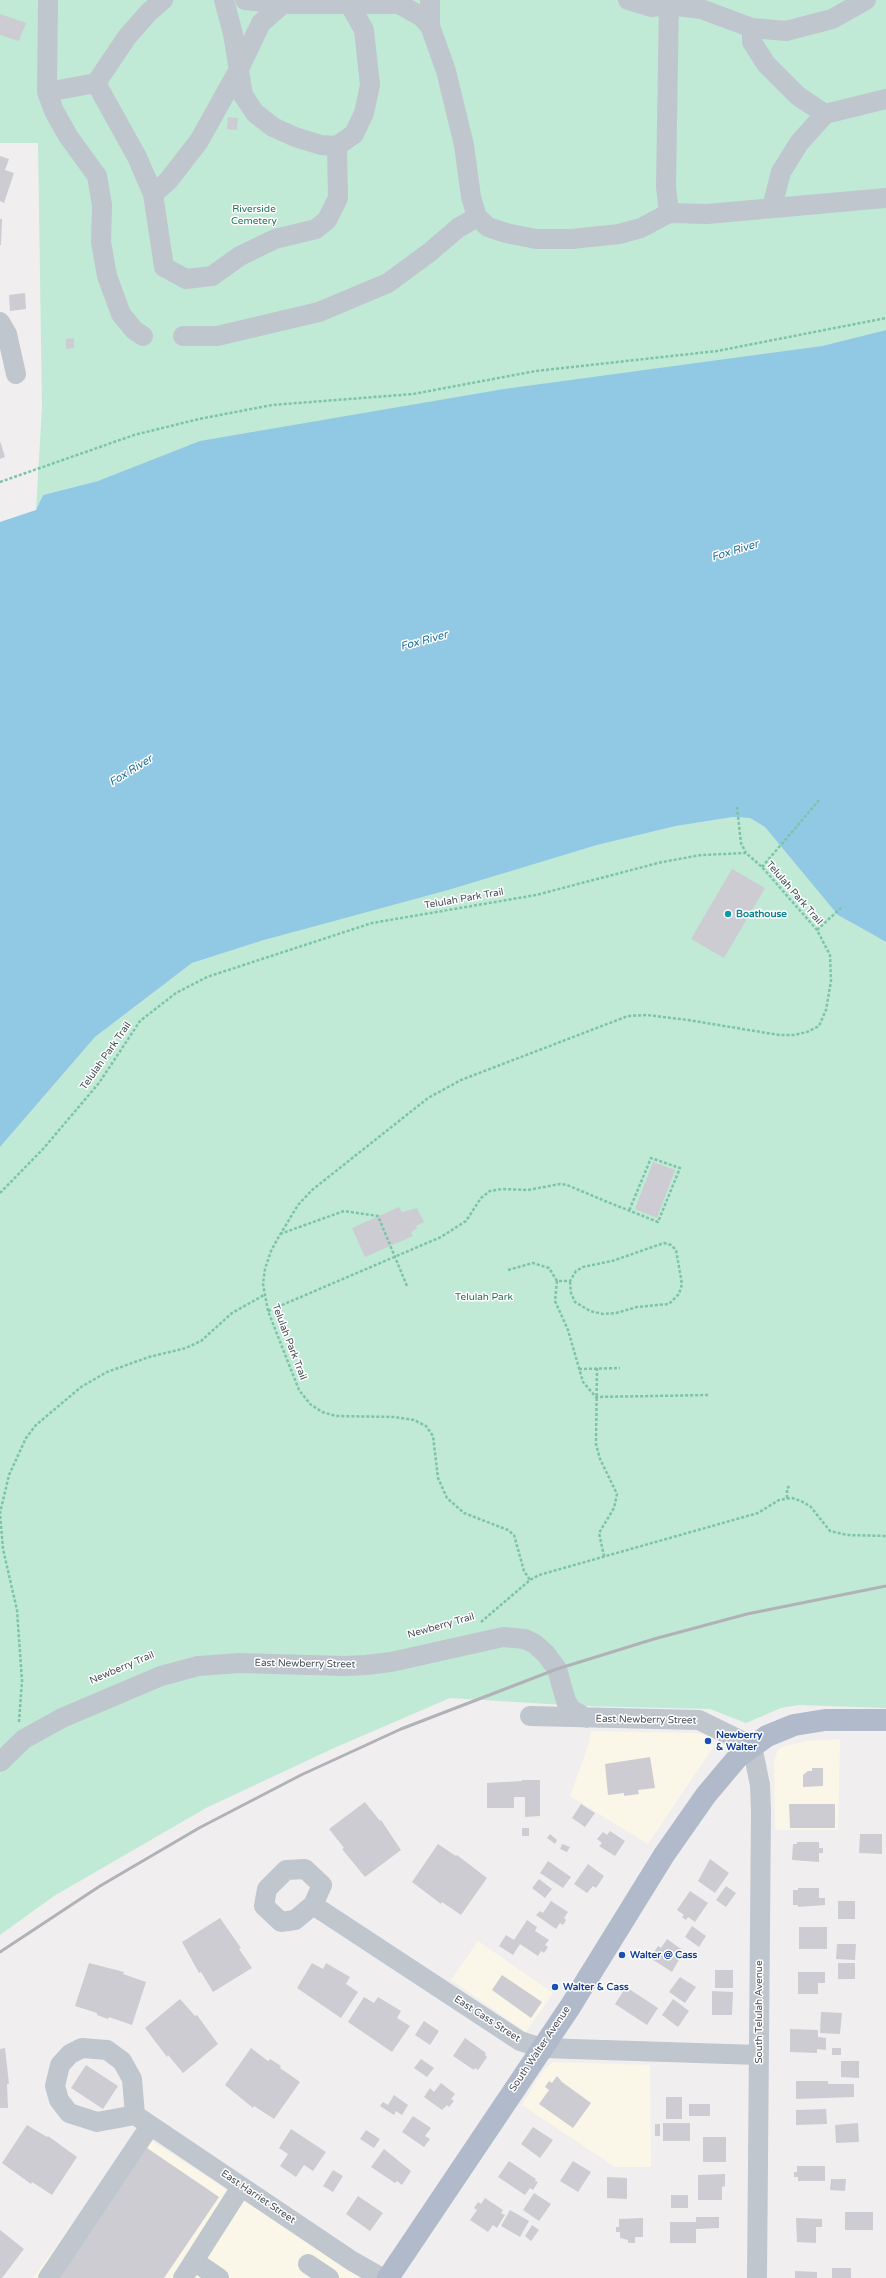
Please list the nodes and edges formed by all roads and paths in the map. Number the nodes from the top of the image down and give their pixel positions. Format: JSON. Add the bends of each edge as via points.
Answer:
{"nodes":[{"id":1,"x":48,"y":0,"type":"edge"},
{"id":2,"x":163,"y":0,"type":"edge"},
{"id":3,"x":224,"y":0,"type":"edge"},
{"id":4,"x":245,"y":0,"type":"edge"},
{"id":5,"x":430,"y":0,"type":"edge"},
{"id":6,"x":628,"y":0,"type":"edge"},
{"id":7,"x":866,"y":0,"type":"edge"},
{"id":8,"x":289,"y":2,"type":"edge"},
{"id":9,"x":349,"y":2,"type":"edge"},
{"id":10,"x":404,"y":2,"type":"edge"},
{"id":11,"x":669,"y":2,"type":"edge"},
{"id":12,"x":430,"y":26,"type":"junction"},
{"id":13,"x":752,"y":28,"type":"junction"},
{"id":14,"x":238,"y":71,"type":"junction"},
{"id":15,"x":96,"y":83,"type":"junction"},
{"id":16,"x":47,"y":92,"type":"junction"},
{"id":17,"x":886,"y":99,"type":"edge"},
{"id":18,"x":825,"y":114,"type":"junction"},
{"id":19,"x":337,"y":146,"type":"junction"},
{"id":20,"x":153,"y":194,"type":"junction"},
{"id":21,"x":886,"y":198,"type":"edge"},
{"id":22,"x":772,"y":207,"type":"junction"},
{"id":23,"x":669,"y":213,"type":"junction"},
{"id":24,"x":477,"y":217,"type":"junction"},
{"id":25,"x":886,"y":318,"type":"edge"},
{"id":26,"x":0,"y":322,"type":"edge"},
{"id":27,"x":143,"y":336,"type":"dead end"},
{"id":28,"x":183,"y":336,"type":"dead end"},
{"id":29,"x":16,"y":374,"type":"dead end"},
{"id":30,"x":0,"y":482,"type":"edge"},
{"id":31,"x":820,"y":800,"type":"dead end"},
{"id":32,"x":737,"y":807,"type":"dead end"},
{"id":33,"x":746,"y":853,"type":"junction"},
{"id":34,"x":762,"y":867,"type":"junction"},
{"id":35,"x":843,"y":906,"type":"dead end"},
{"id":36,"x":817,"y":930,"type":"junction"},
{"id":37,"x":0,"y":1193,"type":"edge"},
{"id":38,"x":629,"y":1211,"type":"junction"},
{"id":39,"x":280,"y":1234,"type":"junction"},
{"id":40,"x":394,"y":1257,"type":"junction"},
{"id":41,"x":508,"y":1270,"type":"dead end"},
{"id":42,"x":557,"y":1281,"type":"junction"},
{"id":43,"x":570,"y":1281,"type":"junction"},
{"id":44,"x":406,"y":1286,"type":"dead end"},
{"id":45,"x":264,"y":1295,"type":"junction"},
{"id":46,"x":268,"y":1310,"type":"junction"},
{"id":47,"x":598,"y":1368,"type":"junction"},
{"id":48,"x":620,"y":1368,"type":"dead end"},
{"id":49,"x":580,"y":1369,"type":"junction"},
{"id":50,"x":709,"y":1395,"type":"dead end"},
{"id":51,"x":596,"y":1397,"type":"junction"},
{"id":52,"x":790,"y":1486,"type":"dead end"},
{"id":53,"x":787,"y":1498,"type":"junction"},
{"id":54,"x":886,"y":1536,"type":"edge"},
{"id":55,"x":604,"y":1556,"type":"junction"},
{"id":56,"x":530,"y":1580,"type":"junction"},
{"id":57,"x":478,"y":1625,"type":"dead end"},
{"id":58,"x":530,"y":1716,"type":"dead end"},
{"id":59,"x":586,"y":1718,"type":"junction"},
{"id":60,"x":886,"y":1720,"type":"edge"},
{"id":61,"x":24,"y":1723,"type":"dead end"},
{"id":62,"x":752,"y":1746,"type":"junction"},
{"id":63,"x":0,"y":1762,"type":"edge"},
{"id":64,"x":313,"y":1905,"type":"dead end"},
{"id":65,"x":542,"y":2048,"type":"junction"},
{"id":66,"x":759,"y":2054,"type":"junction"},
{"id":67,"x":241,"y":2187,"type":"junction"},
{"id":68,"x":194,"y":2261,"type":"junction"},
{"id":69,"x":308,"y":2264,"type":"dead end"},
{"id":70,"x":48,"y":2278,"type":"edge"},
{"id":71,"x":183,"y":2278,"type":"edge"},
{"id":72,"x":219,"y":2278,"type":"edge"},
{"id":73,"x":329,"y":2278,"type":"edge"},
{"id":74,"x":382,"y":2278,"type":"edge"},
{"id":75,"x":388,"y":2278,"type":"edge"},
{"id":76,"x":757,"y":2278,"type":"edge"}],
"edges":[{"from":1,"to":16,"type":"street"},
{"from":2,"to":15,"type":"street","via":[[127,37]]},
{"from":3,"to":14,"type":"street","via":[[233,34]]},
{"from":4,"to":8,"type":"street"},
{"from":5,"to":12,"type":"street"},
{"from":6,"to":11,"type":"street","via":[[651,6]]},
{"from":7,"to":13,"type":"street","via":[[832,19],[786,31]]},
{"from":8,"to":9,"type":"street"},
{"from":8,"to":14,"type":"street","via":[[261,23]]},
{"from":9,"to":10,"type":"street"},
{"from":9,"to":19,"type":"street","via":[[364,30],[370,85],[364,112],[354,134]]},
{"from":10,"to":12,"type":"street"},
{"from":11,"to":13,"type":"street","via":[[701,9]]},
{"from":11,"to":23,"type":"street","via":[[666,187]]},
{"from":12,"to":24,"type":"street","via":[[446,70],[464,145],[471,197]]},
{"from":13,"to":18,"type":"street","via":[[752,42],[766,64],[798,96]]},
{"from":14,"to":19,"type":"street","via":[[243,95],[255,113],[273,127],[295,137]]},
{"from":14,"to":20,"type":"street","via":[[199,141],[168,181]]},
{"from":15,"to":16,"type":"street"},
{"from":15,"to":20,"type":"street","via":[[137,157]]},
{"from":16,"to":27,"type":"street","via":[[68,136],[97,176],[102,205],[101,242],[107,276],[121,314],[134,330]]},
{"from":17,"to":18,"type":"street"},
{"from":18,"to":22,"type":"street","via":[[799,143],[781,172]]},
{"from":19,"to":20,"type":"street","via":[[338,198],[327,220],[316,229],[275,239],[247,253],[212,276],[186,279],[164,267]]},
{"from":21,"to":22,"type":"street"},
{"from":22,"to":23,"type":"street","via":[[707,214]]},
{"from":23,"to":24,"type":"street","via":[[641,228],[619,234],[572,239],[536,239],[506,233],[488,227]]},
{"from":24,"to":28,"type":"street","via":[[458,228],[388,282],[319,312],[217,336]]},
{"from":25,"to":30,"type":"path","via":[[717,351],[536,371],[413,394],[265,406],[134,435]]},
{"from":26,"to":29,"type":"street","via":[[7,334]]},
{"from":31,"to":34,"type":"path"},
{"from":32,"to":33,"type":"path","via":[[741,843]]},
{"from":33,"to":34,"type":"path","name":"Telulah Park Trail"},
{"from":33,"to":37,"type":"path","name":"Telulah Park Trail","via":[[701,855],[662,862],[536,895],[372,923],[207,977],[176,993],[140,1022],[99,1083],[43,1149]]},
{"from":34,"to":36,"type":"path","name":"Telulah Park Trail"},
{"from":35,"to":36,"type":"path"},
{"from":36,"to":39,"type":"path","name":"Telulah Park Trail","via":[[830,955],[832,967],[826,1010],[819,1026],[794,1035],[779,1035],[647,1015],[628,1016],[594,1028],[461,1080],[428,1098],[312,1190],[298,1205]]},
{"from":38,"to":38,"type":"path","via":[[658,1222],[680,1168],[651,1158]]},
{"from":38,"to":40,"type":"path","via":[[560,1184],[528,1190],[490,1191],[480,1198],[466,1221]]},
{"from":39,"to":40,"type":"path","via":[[344,1211],[378,1216]]},
{"from":39,"to":45,"type":"path","name":"Telulah Park Trail","via":[[265,1269]]},
{"from":40,"to":44,"type":"path"},
{"from":40,"to":46,"type":"path"},
{"from":41,"to":42,"type":"path","via":[[529,1264],[543,1265],[549,1268]]},
{"from":42,"to":43,"type":"path"},
{"from":42,"to":49,"type":"path","via":[[556,1301]]},
{"from":43,"to":43,"type":"path","via":[[576,1271],[583,1267],[612,1261],[664,1244],[671,1245],[676,1250],[682,1284],[679,1294],[669,1304],[603,1314],[590,1311],[576,1302],[571,1293]]},
{"from":45,"to":46,"type":"path","name":"Telulah Park Trail"},
{"from":45,"to":61,"type":"path","name":"Telulah Park Trail","via":[[232,1313],[201,1341],[107,1372],[81,1387],[36,1425],[26,1438],[9,1475],[0,1513],[4,1555],[17,1610],[22,1681],[19,1726]]},
{"from":46,"to":56,"type":"path","name":"Telulah Park Trail","via":[[299,1390],[310,1404],[322,1412],[336,1416],[407,1419],[426,1426],[433,1436],[438,1478],[447,1498],[464,1513],[508,1530],[514,1535],[524,1571]]},
{"from":47,"to":48,"type":"path"},
{"from":47,"to":49,"type":"path"},
{"from":47,"to":51,"type":"path"},
{"from":49,"to":51,"type":"path","via":[[583,1382]]},
{"from":50,"to":51,"type":"path"},
{"from":51,"to":55,"type":"path","via":[[596,1444],[600,1459],[617,1494],[614,1508],[600,1533]]},
{"from":52,"to":53,"type":"path","via":[[787,1488]]},
{"from":53,"to":54,"type":"path","via":[[810,1506],[830,1531]]},
{"from":53,"to":55,"type":"path","name":"Newberry Trail","via":[[772,1503],[758,1513]]},
{"from":55,"to":56,"type":"path","name":"Newberry Trail","via":[[551,1571]]},
{"from":56,"to":57,"type":"path","name":"Newberry Trail"},
{"from":58,"to":59,"type":"street","name":"East Newberry Street"},
{"from":59,"to":62,"type":"street","name":"East Newberry Street","via":[[699,1720]]},
{"from":59,"to":63,"type":"street","name":"East Newberry Street","via":[[572,1709],[566,1701],[557,1669],[546,1654],[525,1639],[502,1637],[391,1662],[366,1665],[239,1663],[198,1666],[161,1676],[62,1718],[24,1739]]},
{"from":60,"to":62,"type":"main road","via":[[825,1720],[794,1725],[767,1736]]},
{"from":62,"to":65,"type":"main road","name":"South Walter Avenue","via":[[721,1776],[664,1855]]},
{"from":62,"to":66,"type":"street","name":"South Telulah Avenue","via":[[760,1785],[761,1811]]},
{"from":64,"to":65,"type":"street","name":"East Cass Street","via":[[520,2041]]},
{"from":65,"to":66,"type":"street","name":"East Cass Street"},
{"from":65,"to":75,"type":"main road","name":"South Walter Avenue"},
{"from":66,"to":76,"type":"street","name":"South Telulah Avenue"},
{"from":67,"to":68,"type":"street"},
{"from":67,"to":70,"type":"street","name":"East Harriet Street","via":[[150,2125]]},
{"from":67,"to":74,"type":"street","name":"East Harriet Street"},
{"from":68,"to":71,"type":"street"},
{"from":68,"to":72,"type":"street"},
{"from":69,"to":73,"type":"street"}]}
